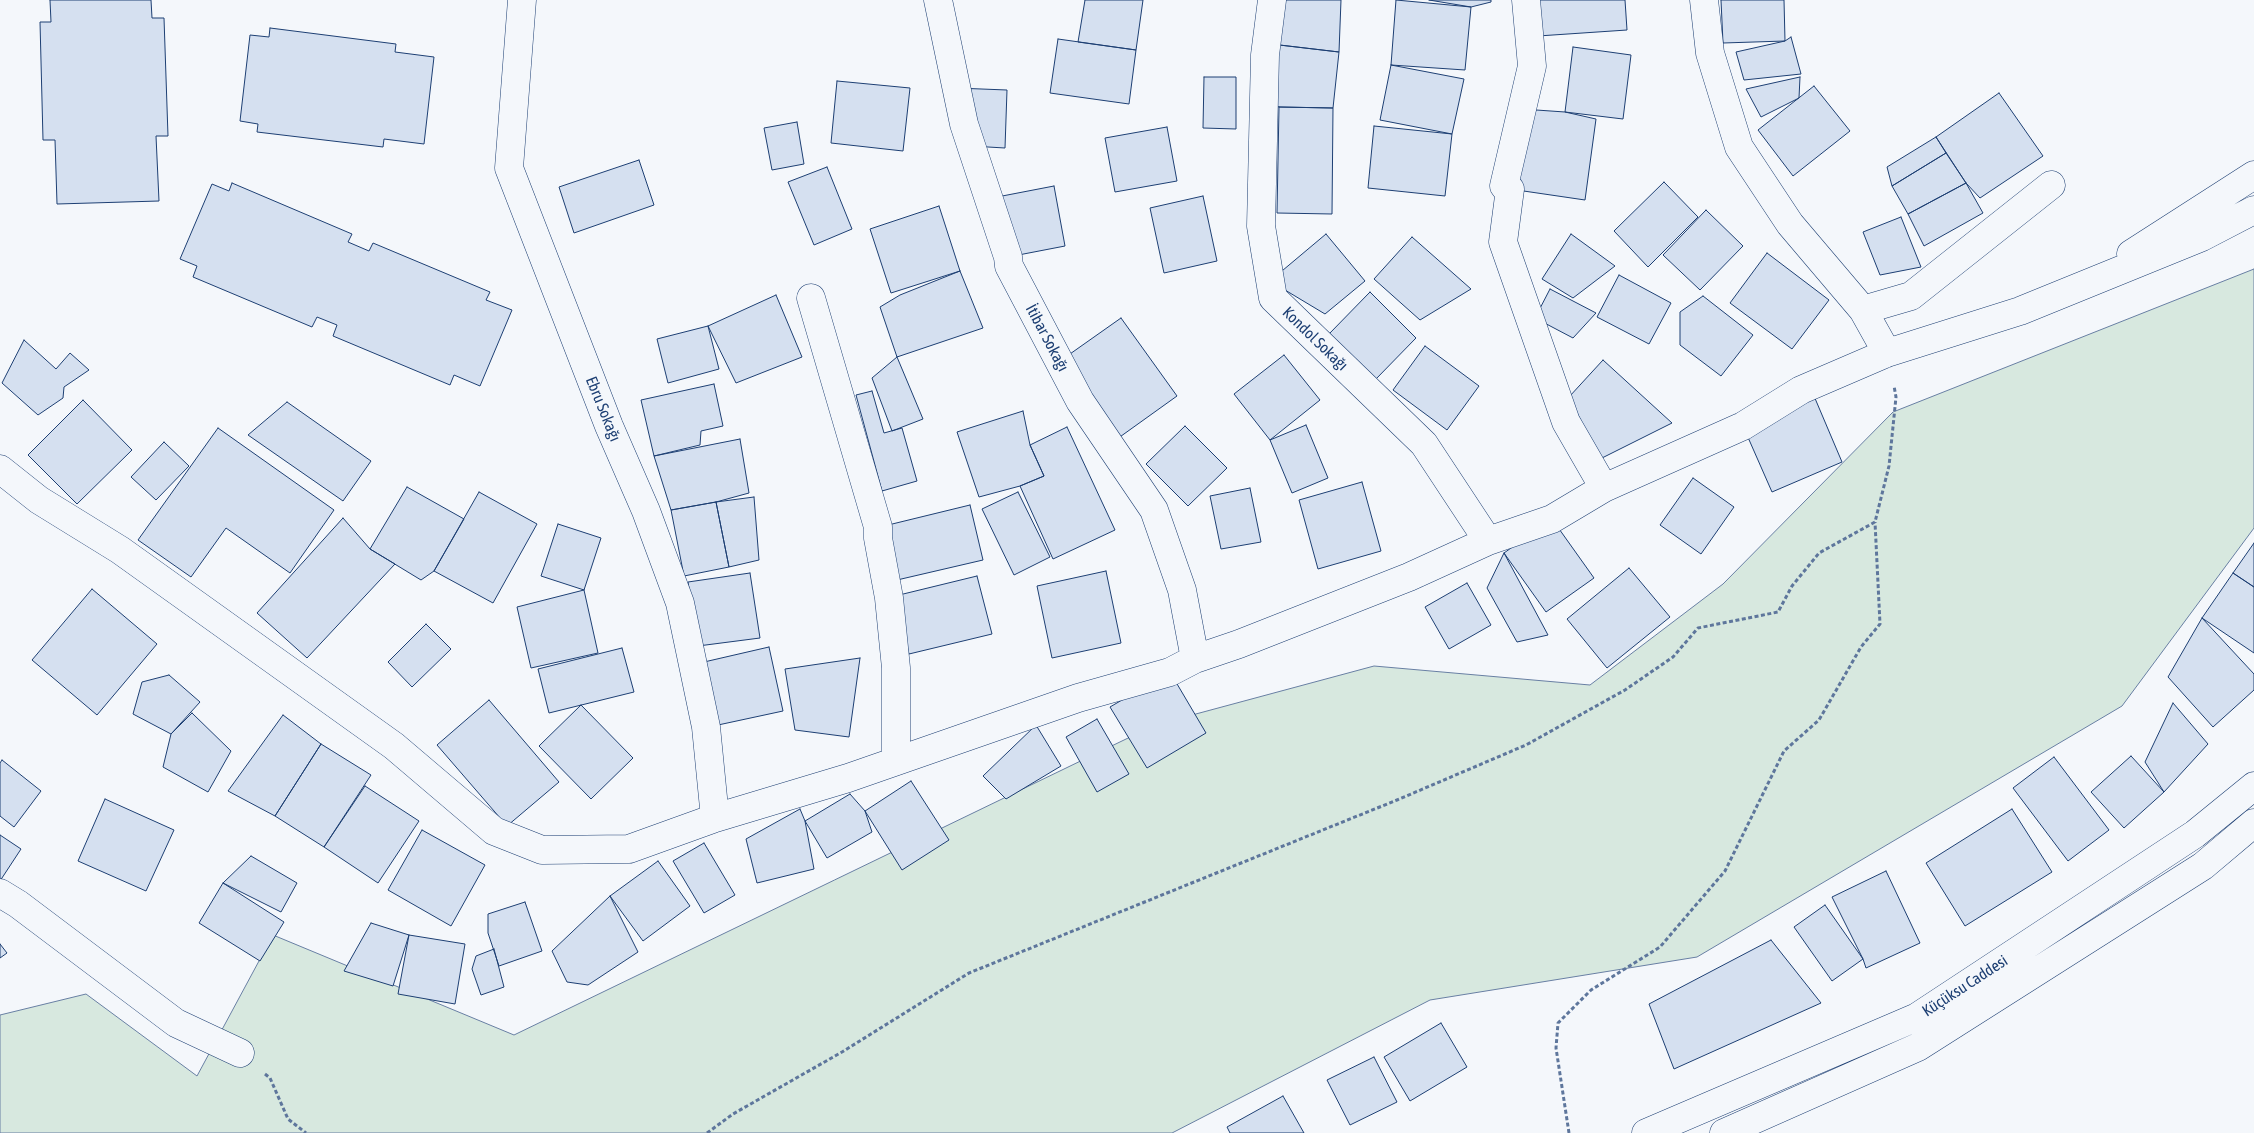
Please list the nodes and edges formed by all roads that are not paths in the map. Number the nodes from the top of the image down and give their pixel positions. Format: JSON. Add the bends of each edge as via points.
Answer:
{"nodes":[{"id":1,"x":522,"y":0,"type":"edge"},
{"id":2,"x":938,"y":0,"type":"edge"},
{"id":3,"x":1272,"y":0,"type":"edge"},
{"id":4,"x":1526,"y":0,"type":"edge"},
{"id":5,"x":1704,"y":0,"type":"edge"},
{"id":6,"x":2254,"y":175,"type":"edge"},
{"id":7,"x":2051,"y":185,"type":"dead end"},
{"id":8,"x":2254,"y":210,"type":"edge"},
{"id":9,"x":2086,"y":284,"type":"junction"},
{"id":10,"x":812,"y":298,"type":"dead end"},
{"id":11,"x":1863,"y":310,"type":"junction"},
{"id":12,"x":1887,"y":353,"type":"junction"},
{"id":13,"x":0,"y":469,"type":"edge"},
{"id":14,"x":1604,"y":488,"type":"junction"},
{"id":15,"x":1488,"y":541,"type":"junction"},
{"id":16,"x":1194,"y":659,"type":"junction"},
{"id":17,"x":896,"y":761,"type":"junction"},
{"id":18,"x":2254,"y":786,"type":"edge"},
{"id":19,"x":715,"y":818,"type":"junction"},
{"id":20,"x":2254,"y":823,"type":"edge"},
{"id":21,"x":0,"y":893,"type":"edge"},
{"id":22,"x":240,"y":1053,"type":"road end"},
{"id":23,"x":1646,"y":1133,"type":"edge"},
{"id":24,"x":1724,"y":1133,"type":"edge"}],
"edges":[{"from":1,"to":19,"type":"street","name":"Ebru Sokağı","via":[[509,168],[680,603],[706,728]]},
{"from":2,"to":16,"type":"street","name":"İtibar Sokağı","via":[[964,124],[1009,266],[1080,400],[1154,510],[1182,590]]},
{"from":3,"to":15,"type":"street","name":"Kondol Sokağı","via":[[1266,55],[1261,226],[1273,298],[1424,444]]},
{"from":4,"to":14,"type":"street","via":[[1532,66],[1504,186],[1510,189],[1503,242],[1566,422]]},
{"from":5,"to":11,"type":"street","via":[[1710,53],[1739,147],[1790,224]]},
{"from":6,"to":9,"type":"street"},
{"from":7,"to":11,"type":"street","via":[[1911,296]]},
{"from":8,"to":9,"type":"street","via":[[2202,237]]},
{"from":9,"to":12,"type":"street","via":[[2020,311]]},
{"from":10,"to":17,"type":"street","via":[[878,527],[896,668]]},
{"from":11,"to":12,"type":"street"},
{"from":12,"to":14,"type":"street","via":[[1801,390],[1743,426]]},
{"from":13,"to":19,"type":"street","via":[[39,500],[120,550],[394,746],[494,831],[542,850],[629,849]]},
{"from":14,"to":15,"type":"street","via":[[1552,519]]},
{"from":15,"to":16,"type":"street","via":[[1409,577]]},
{"from":16,"to":17,"type":"street","via":[[1170,672],[1078,698]]},
{"from":17,"to":19,"type":"street"},
{"from":18,"to":23,"type":"street","name":"Küçüksu Caddesi","via":[[2195,834],[1916,1017]]},
{"from":20,"to":24,"type":"street","name":"Küçüksu Caddesi","via":[[2203,866],[1918,1047]]},
{"from":21,"to":22,"type":"street","via":[[176,1023]]}]}
